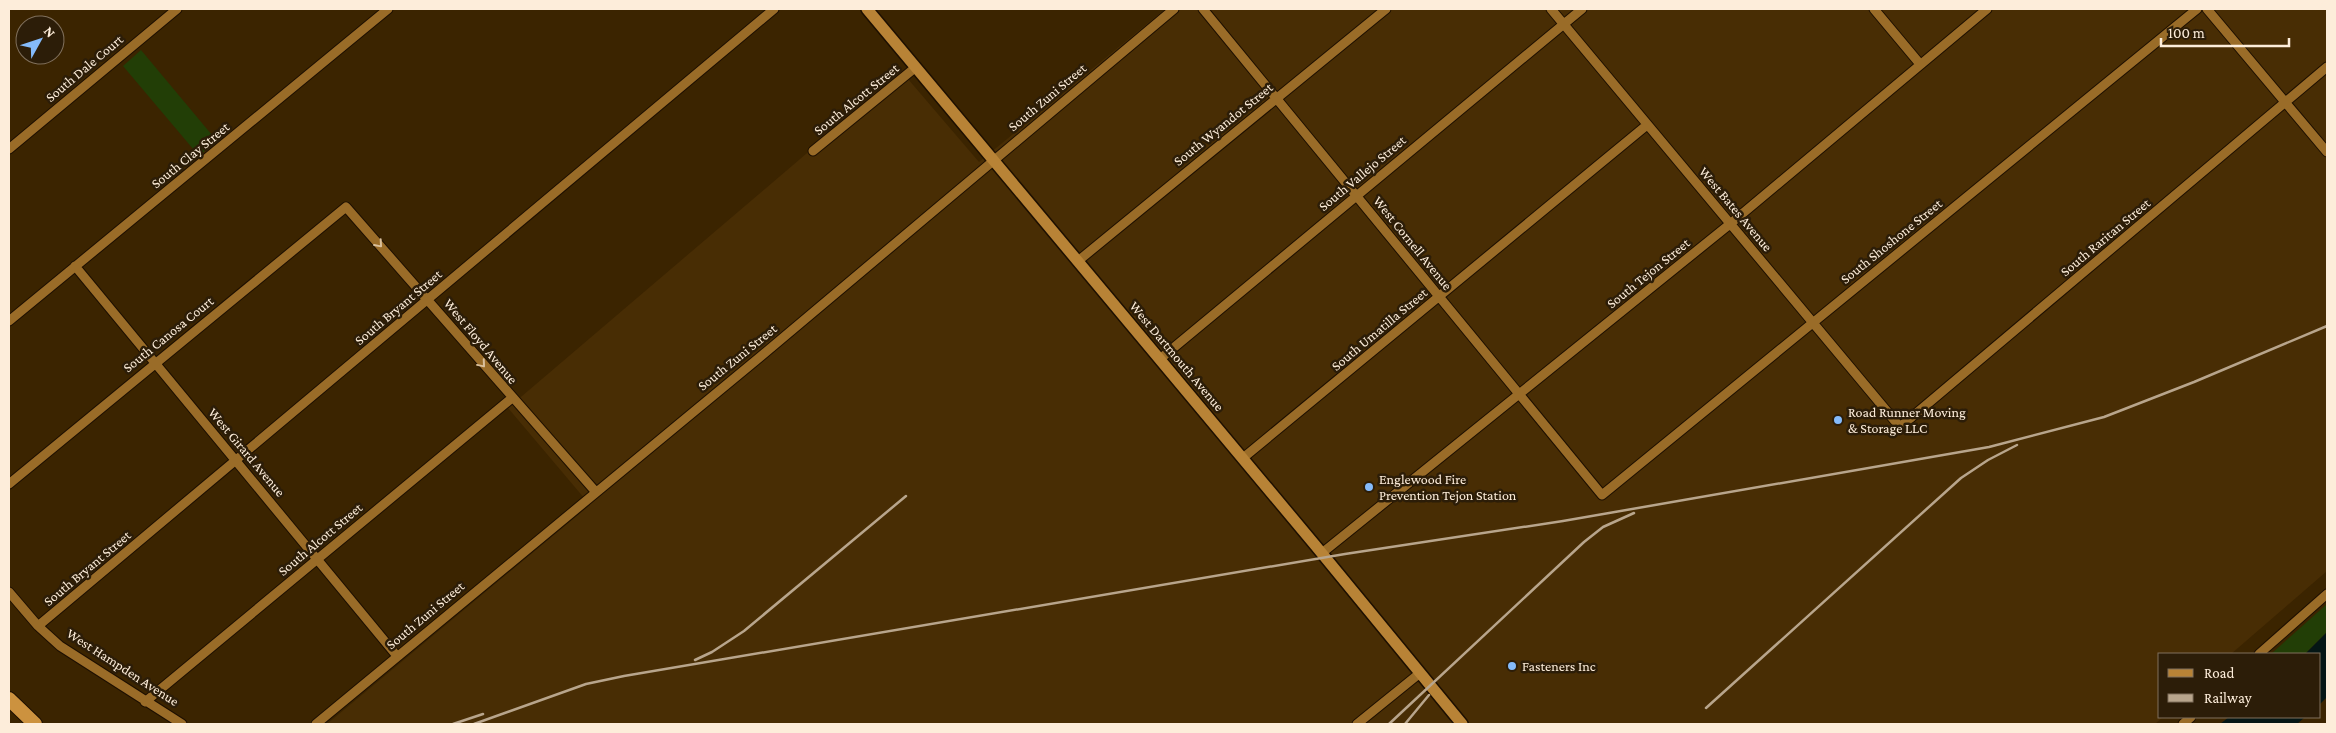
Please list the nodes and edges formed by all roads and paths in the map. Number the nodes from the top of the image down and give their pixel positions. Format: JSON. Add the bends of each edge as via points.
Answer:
{"nodes":[{"id":1,"x":177,"y":9,"type":"edge"},
{"id":2,"x":388,"y":9,"type":"edge"},
{"id":3,"x":774,"y":9,"type":"edge"},
{"id":4,"x":867,"y":9,"type":"edge"},
{"id":5,"x":1203,"y":9,"type":"edge"},
{"id":6,"x":1386,"y":9,"type":"edge"},
{"id":7,"x":1551,"y":9,"type":"edge"},
{"id":8,"x":1582,"y":9,"type":"edge"},
{"id":9,"x":1874,"y":9,"type":"edge"},
{"id":10,"x":1987,"y":9,"type":"edge"},
{"id":11,"x":2198,"y":9,"type":"edge"},
{"id":12,"x":2207,"y":9,"type":"edge"},
{"id":13,"x":1171,"y":10,"type":"edge"},
{"id":14,"x":1564,"y":24,"type":"junction"},
{"id":15,"x":1920,"y":64,"type":"junction"},
{"id":16,"x":916,"y":67,"type":"junction"},
{"id":17,"x":2327,"y":67,"type":"edge"},
{"id":18,"x":1276,"y":98,"type":"junction"},
{"id":19,"x":2286,"y":103,"type":"junction"},
{"id":20,"x":1648,"y":124,"type":"junction"},
{"id":21,"x":9,"y":149,"type":"edge"},
{"id":22,"x":813,"y":151,"type":"dead end"},
{"id":23,"x":2327,"y":152,"type":"edge"},
{"id":24,"x":993,"y":159,"type":"junction"},
{"id":25,"x":1356,"y":196,"type":"junction"},
{"id":26,"x":346,"y":207,"type":"joint"},
{"id":27,"x":1730,"y":224,"type":"junction"},
{"id":28,"x":1078,"y":261,"type":"junction"},
{"id":29,"x":75,"y":266,"type":"junction"},
{"id":30,"x":1439,"y":296,"type":"junction"},
{"id":31,"x":428,"y":300,"type":"junction"},
{"id":32,"x":9,"y":321,"type":"edge"},
{"id":33,"x":1813,"y":323,"type":"junction"},
{"id":34,"x":1160,"y":359,"type":"junction"},
{"id":35,"x":154,"y":363,"type":"junction"},
{"id":36,"x":1519,"y":394,"type":"junction"},
{"id":37,"x":512,"y":398,"type":"junction"},
{"id":38,"x":1900,"y":428,"type":"joint"},
{"id":39,"x":1243,"y":458,"type":"junction"},
{"id":40,"x":237,"y":460,"type":"junction"},
{"id":41,"x":9,"y":484,"type":"edge"},
{"id":42,"x":595,"y":491,"type":"junction"},
{"id":43,"x":1602,"y":495,"type":"joint"},
{"id":44,"x":1322,"y":553,"type":"junction"},
{"id":45,"x":317,"y":559,"type":"junction"},
{"id":46,"x":9,"y":592,"type":"edge"},
{"id":47,"x":2327,"y":594,"type":"edge"},
{"id":48,"x":38,"y":626,"type":"junction"},
{"id":49,"x":2260,"y":653,"type":"edge"},
{"id":50,"x":397,"y":656,"type":"junction"},
{"id":51,"x":1420,"y":673,"type":"junction"},
{"id":52,"x":9,"y":699,"type":"edge"},
{"id":53,"x":145,"y":702,"type":"junction"},
{"id":54,"x":35,"y":724,"type":"edge"},
{"id":55,"x":182,"y":724,"type":"edge"},
{"id":56,"x":316,"y":724,"type":"edge"},
{"id":57,"x":1356,"y":724,"type":"edge"},
{"id":58,"x":1462,"y":724,"type":"edge"}],
"edges":[{"from":1,"to":21,"type":"street","name":"South Dale Court"},
{"from":2,"to":29,"type":"street","name":"South Clay Street"},
{"from":3,"to":31,"type":"street","name":"South Bryant Street"},
{"from":4,"to":16,"type":"main road","name":"West Dartmouth Avenue"},
{"from":5,"to":18,"type":"street","name":"West Cornell Avenue"},
{"from":6,"to":18,"type":"street","name":"South Wyandot Street"},
{"from":7,"to":14,"type":"street","name":"West Bates Avenue"},
{"from":8,"to":14,"type":"street","name":"South Vallejo Street"},
{"from":9,"to":15,"type":"street"},
{"from":10,"to":15,"type":"street","name":"South Tejon Street"},
{"from":11,"to":33,"type":"street","name":"South Shoshone Street"},
{"from":12,"to":19,"type":"street"},
{"from":13,"to":24,"type":"street","name":"South Zuni Street"},
{"from":14,"to":20,"type":"street","name":"West Bates Avenue"},
{"from":14,"to":25,"type":"street","name":"South Vallejo Street"},
{"from":15,"to":27,"type":"street","name":"South Tejon Street"},
{"from":16,"to":22,"type":"street","name":"South Alcott Street"},
{"from":16,"to":24,"type":"main road","name":"West Dartmouth Avenue"},
{"from":17,"to":19,"type":"street","name":"South Raritan Street"},
{"from":18,"to":25,"type":"street","name":"West Cornell Avenue"},
{"from":18,"to":28,"type":"street","name":"South Wyandot Street"},
{"from":19,"to":23,"type":"street"},
{"from":19,"to":38,"type":"street","name":"South Raritan Street"},
{"from":20,"to":27,"type":"street","name":"West Bates Avenue"},
{"from":20,"to":30,"type":"street","name":"South Umatilla Street"},
{"from":24,"to":28,"type":"main road","name":"West Dartmouth Avenue"},
{"from":24,"to":42,"type":"street","name":"South Zuni Street","via":[[760,357]]},
{"from":25,"to":30,"type":"street","name":"West Cornell Avenue"},
{"from":25,"to":34,"type":"street","name":"South Vallejo Street"},
{"from":26,"to":31,"type":"street","name":"West Floyd Avenue","one_way":true},
{"from":26,"to":35,"type":"street","name":"South Canosa Court"},
{"from":27,"to":33,"type":"street","name":"West Bates Avenue"},
{"from":27,"to":36,"type":"street","name":"South Tejon Street"},
{"from":28,"to":34,"type":"main road","name":"West Dartmouth Avenue"},
{"from":29,"to":32,"type":"street","name":"South Clay Street"},
{"from":29,"to":35,"type":"street","name":"West Girard Avenue"},
{"from":30,"to":36,"type":"street","name":"West Cornell Avenue"},
{"from":30,"to":39,"type":"street","name":"South Umatilla Street"},
{"from":31,"to":37,"type":"street","name":"West Floyd Avenue","one_way":true},
{"from":31,"to":40,"type":"street","name":"South Bryant Street"},
{"from":33,"to":38,"type":"street","name":"West Bates Avenue"},
{"from":33,"to":43,"type":"street","name":"South Shoshone Street"},
{"from":34,"to":39,"type":"main road","name":"West Dartmouth Avenue"},
{"from":35,"to":40,"type":"street","name":"West Girard Avenue"},
{"from":35,"to":41,"type":"street","name":"South Canosa Court"},
{"from":36,"to":43,"type":"street","name":"West Cornell Avenue"},
{"from":36,"to":44,"type":"street","name":"South Tejon Street"},
{"from":37,"to":42,"type":"street","name":"West Floyd Avenue"},
{"from":37,"to":45,"type":"street","name":"South Alcott Street"},
{"from":39,"to":44,"type":"main road","name":"West Dartmouth Avenue"},
{"from":40,"to":45,"type":"street","name":"West Girard Avenue"},
{"from":40,"to":48,"type":"street","name":"South Bryant Street"},
{"from":42,"to":50,"type":"street","name":"South Zuni Street"},
{"from":44,"to":51,"type":"main road","name":"West Dartmouth Avenue"},
{"from":45,"to":50,"type":"street","name":"West Girard Avenue"},
{"from":45,"to":53,"type":"street","name":"South Alcott Street"},
{"from":46,"to":48,"type":"street","name":"West Hampden Avenue"},
{"from":47,"to":49,"type":"street"},
{"from":48,"to":53,"type":"street","name":"West Hampden Avenue","via":[[68,652]]},
{"from":50,"to":56,"type":"street","name":"South Zuni Street"},
{"from":51,"to":57,"type":"street"},
{"from":51,"to":58,"type":"main road","name":"West Dartmouth Avenue"},
{"from":52,"to":54,"type":"highway"},
{"from":53,"to":55,"type":"street","name":"West Hampden Avenue"}]}
